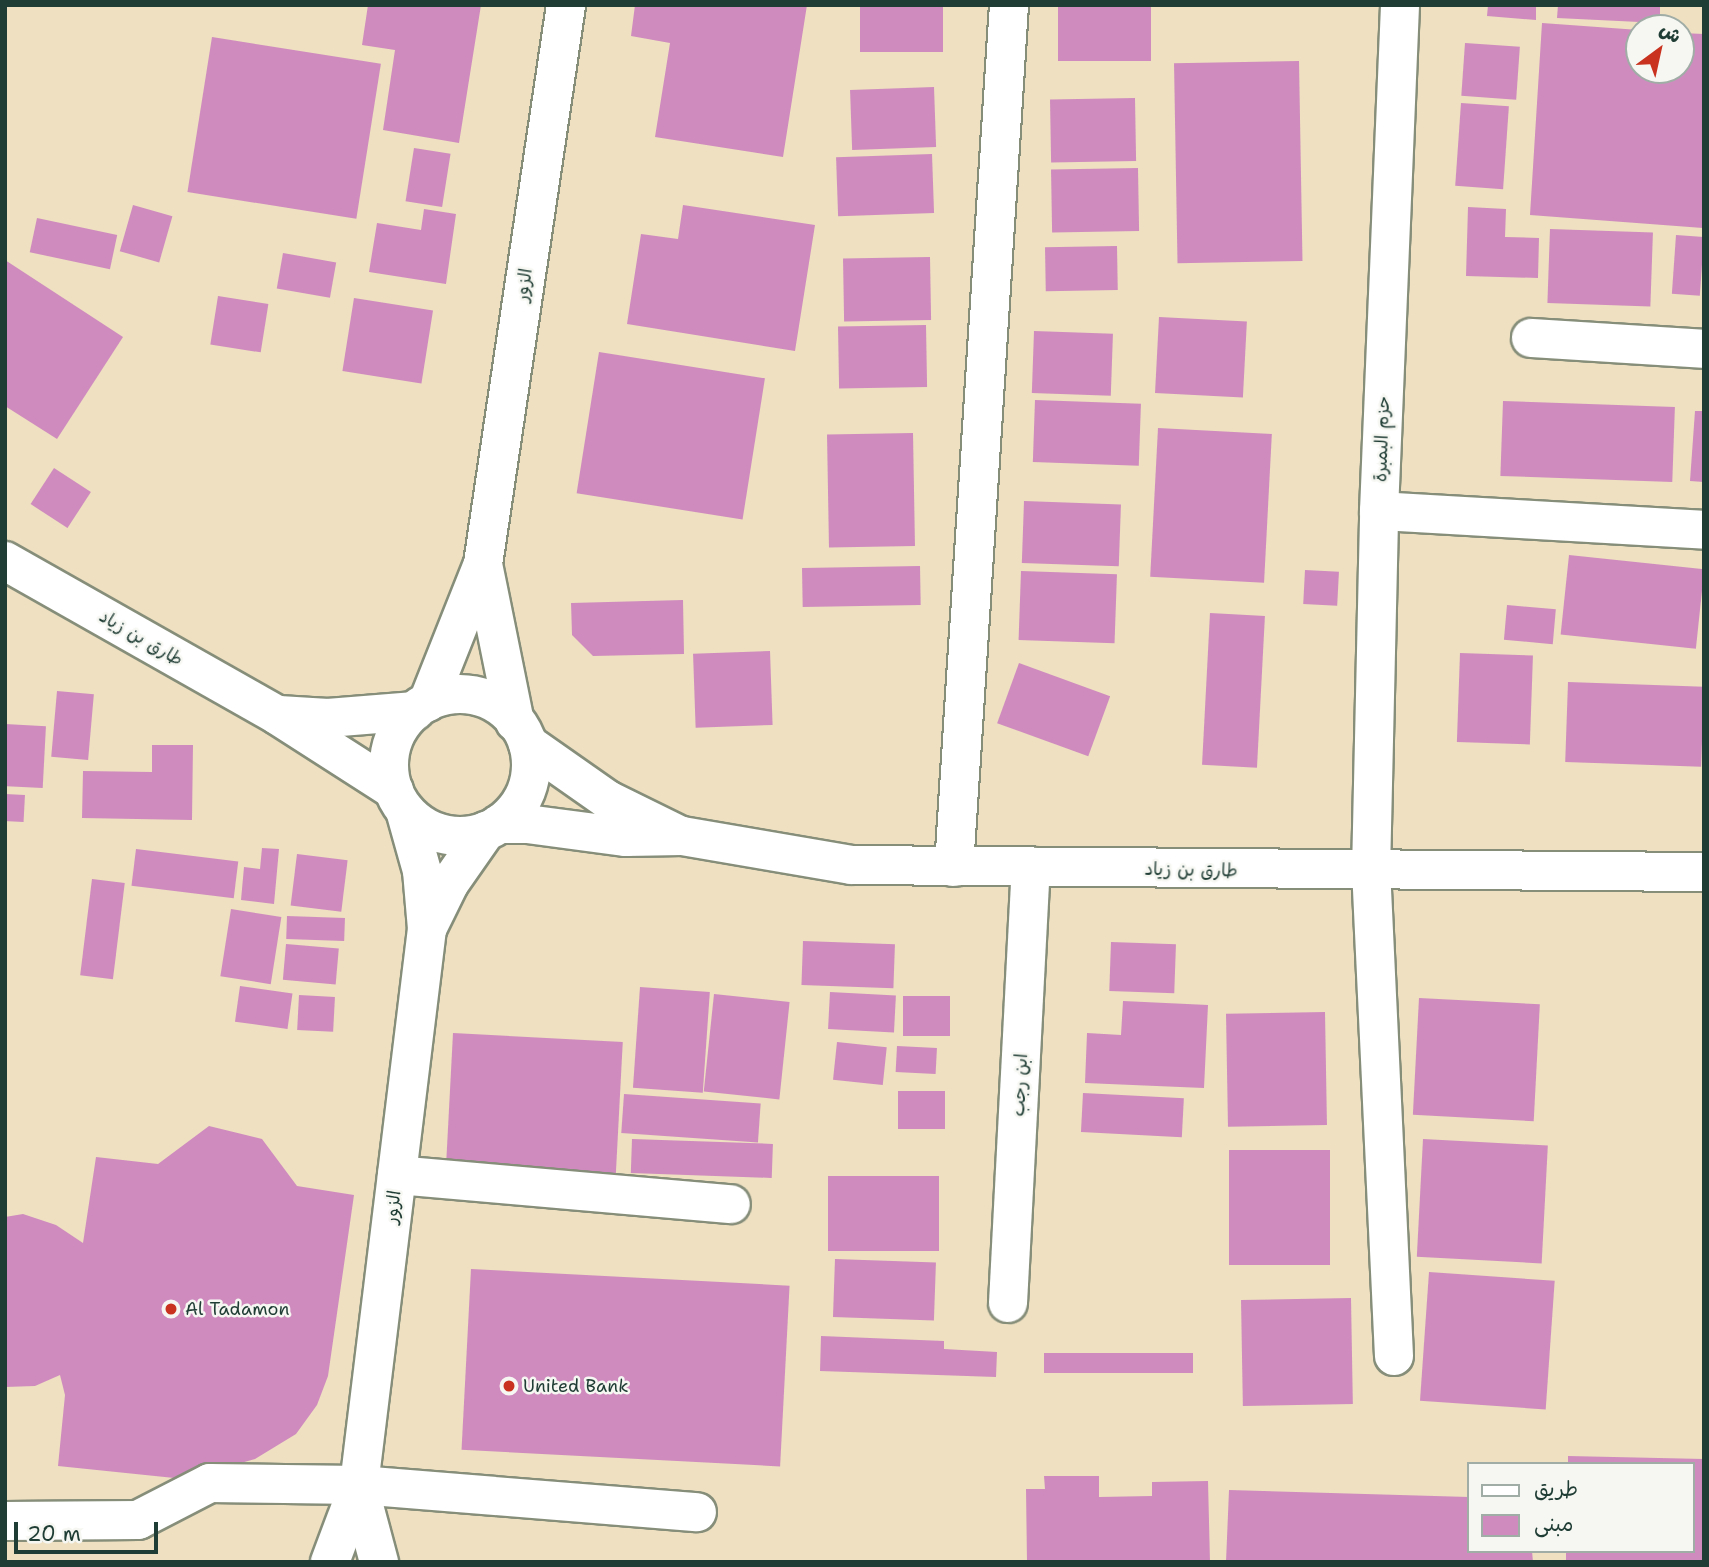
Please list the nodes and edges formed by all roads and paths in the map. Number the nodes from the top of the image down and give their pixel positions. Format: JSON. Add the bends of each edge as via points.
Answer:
{"nodes":[{"id":1,"x":566,"y":5,"type":"edge"},
{"id":2,"x":1009,"y":5,"type":"edge"},
{"id":3,"x":1401,"y":5,"type":"edge"},
{"id":4,"x":1531,"y":338,"type":"dead end"},
{"id":5,"x":1704,"y":349,"type":"edge"},
{"id":6,"x":1379,"y":511,"type":"junction"},
{"id":7,"x":1704,"y":530,"type":"edge"},
{"id":8,"x":5,"y":561,"type":"edge"},
{"id":9,"x":483,"y":565,"type":"junction"},
{"id":10,"x":421,"y":707,"type":"junction"},
{"id":11,"x":276,"y":715,"type":"junction"},
{"id":12,"x":522,"y":733,"type":"junction"},
{"id":13,"x":400,"y":800,"type":"junction"},
{"id":14,"x":492,"y":828,"type":"junction"},
{"id":15,"x":682,"y":836,"type":"junction"},
{"id":16,"x":954,"y":867,"type":"junction"},
{"id":17,"x":1031,"y":867,"type":"junction"},
{"id":18,"x":1371,"y":872,"type":"junction"},
{"id":19,"x":1704,"y":872,"type":"edge"},
{"id":20,"x":427,"y":929,"type":"junction"},
{"id":21,"x":397,"y":1175,"type":"junction"},
{"id":22,"x":731,"y":1204,"type":"dead end"},
{"id":23,"x":1008,"y":1303,"type":"dead end"},
{"id":24,"x":1394,"y":1356,"type":"dead end"},
{"id":25,"x":359,"y":1485,"type":"junction"},
{"id":26,"x":697,"y":1512,"type":"dead end"},
{"id":27,"x":5,"y":1521,"type":"edge"},
{"id":28,"x":330,"y":1562,"type":"edge"},
{"id":29,"x":380,"y":1562,"type":"edge"}],
"edges":[{"from":1,"to":9,"type":"street","name":"الزور"},
{"from":2,"to":16,"type":"street"},
{"from":3,"to":6,"type":"street","name":"حزم البمبرة"},
{"from":4,"to":5,"type":"street"},
{"from":6,"to":7,"type":"street"},
{"from":6,"to":18,"type":"street","name":"حزم البمبرة"},
{"from":8,"to":11,"type":"street","name":"طارق بن زياد"},
{"from":9,"to":10,"type":"street","name":"الزور"},
{"from":9,"to":12,"type":"street","name":"الزور"},
{"from":10,"to":11,"type":"street","name":"طارق بن زياد","via":[[328,718]]},
{"from":10,"to":12,"type":"street","via":[[451,695],[475,696],[498,705]]},
{"from":10,"to":13,"type":"street","via":[[399,730],[390,753]]},
{"from":11,"to":13,"type":"street","name":"طارق بن زياد"},
{"from":12,"to":14,"type":"street","via":[[530,771],[525,796]]},
{"from":12,"to":15,"type":"street","name":"طارق بن زياد","via":[[608,800]]},
{"from":13,"to":14,"type":"street","via":[[443,834]]},
{"from":13,"to":20,"type":"street","name":"الزور","via":[[422,871]]},
{"from":14,"to":15,"type":"street","name":"طارق بن زياد","via":[[527,824],[626,837]]},
{"from":14,"to":20,"type":"street","name":"الزور","via":[[449,884]]},
{"from":15,"to":16,"type":"street","name":"طارق بن زياد","via":[[851,865]]},
{"from":16,"to":17,"type":"street","name":"طارق بن زياد"},
{"from":17,"to":18,"type":"street","name":"طارق بن زياد"},
{"from":17,"to":23,"type":"street","name":"ابن رجب"},
{"from":18,"to":19,"type":"street","name":"طارق بن زياد"},
{"from":18,"to":24,"type":"street","name":"حزم البمبرة"},
{"from":20,"to":21,"type":"street","name":"الزور"},
{"from":21,"to":22,"type":"street"},
{"from":21,"to":25,"type":"street","name":"الزور"},
{"from":25,"to":26,"type":"street"},
{"from":25,"to":27,"type":"street","via":[[210,1483],[138,1520]]},
{"from":25,"to":28,"type":"street","name":"الزور"},
{"from":25,"to":29,"type":"street","name":"الزور"}]}
